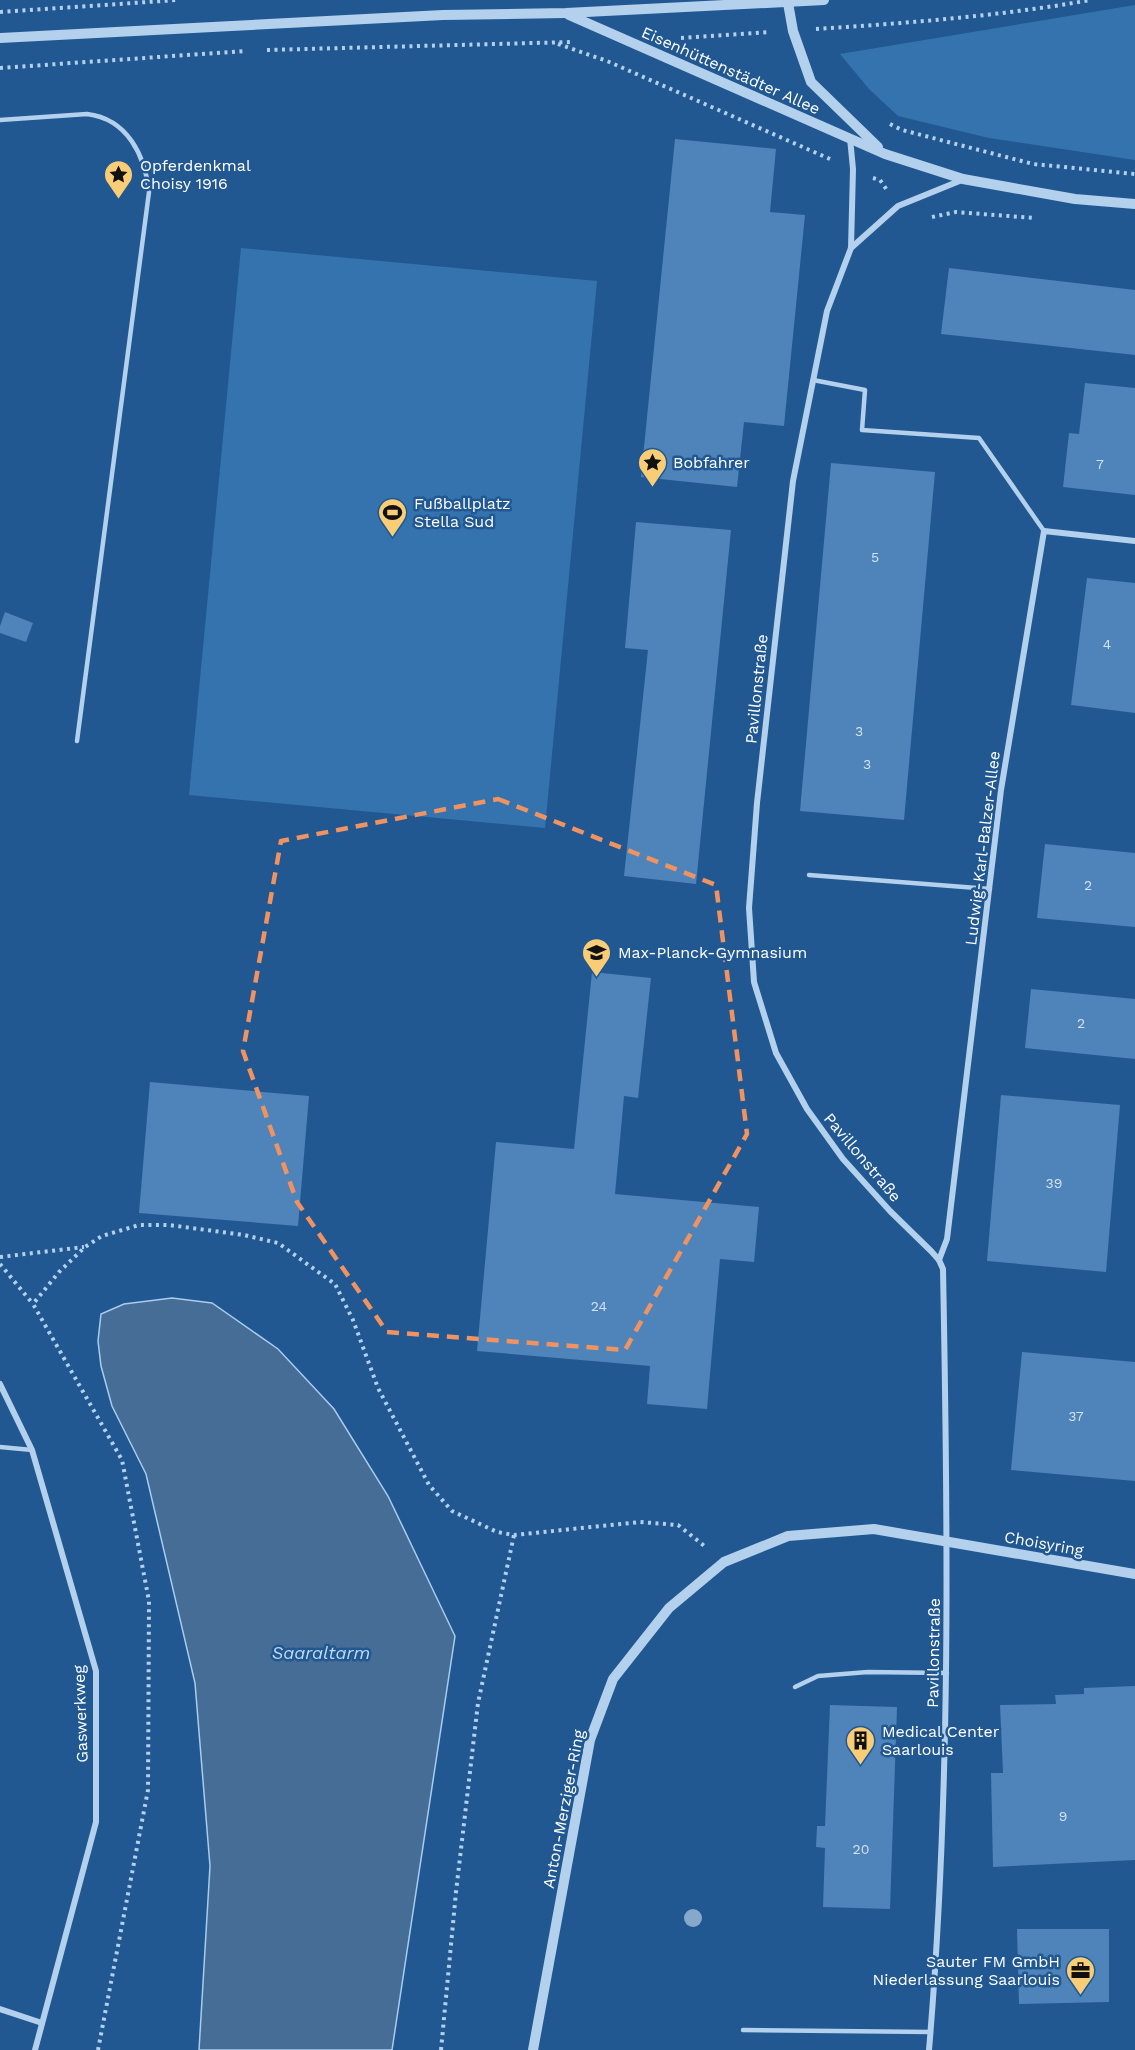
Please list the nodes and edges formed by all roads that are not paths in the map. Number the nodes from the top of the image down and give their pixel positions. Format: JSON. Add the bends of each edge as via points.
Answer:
{"nodes":[{"id":1,"x":824,"y":0,"type":"edge"},
{"id":2,"x":788,"y":3,"type":"junction"},
{"id":3,"x":566,"y":13,"type":"junction"},
{"id":4,"x":0,"y":38,"type":"edge"},
{"id":5,"x":0,"y":120,"type":"edge"},
{"id":6,"x":850,"y":138,"type":"junction"},
{"id":7,"x":885,"y":154,"type":"junction"},
{"id":8,"x":963,"y":179,"type":"junction"},
{"id":9,"x":1135,"y":204,"type":"edge"},
{"id":10,"x":851,"y":248,"type":"junction"},
{"id":11,"x":813,"y":380,"type":"junction"},
{"id":12,"x":1044,"y":531,"type":"junction"},
{"id":13,"x":1135,"y":541,"type":"edge"},
{"id":14,"x":77,"y":741,"type":"dead end"},
{"id":15,"x":809,"y":875,"type":"dead end"},
{"id":16,"x":990,"y":889,"type":"junction"},
{"id":17,"x":939,"y":1260,"type":"junction"},
{"id":18,"x":0,"y":1384,"type":"edge"},
{"id":19,"x":0,"y":1448,"type":"edge"},
{"id":20,"x":32,"y":1450,"type":"junction"},
{"id":21,"x":948,"y":1541,"type":"junction"},
{"id":22,"x":1135,"y":1574,"type":"edge"},
{"id":23,"x":947,"y":1673,"type":"junction"},
{"id":24,"x":795,"y":1687,"type":"dead end"},
{"id":25,"x":0,"y":2009,"type":"edge"},
{"id":26,"x":42,"y":2023,"type":"junction"},
{"id":27,"x":742,"y":2030,"type":"dead end"},
{"id":28,"x":931,"y":2032,"type":"junction"},
{"id":29,"x":35,"y":2050,"type":"edge"},
{"id":30,"x":533,"y":2050,"type":"edge"},
{"id":31,"x":929,"y":2050,"type":"edge"}],
"edges":[{"from":1,"to":2,"type":"street","name":"Eisenhüttenstädter Allee"},
{"from":2,"to":3,"type":"street","name":"Eisenhüttenstädter Allee"},
{"from":2,"to":7,"type":"street","name":"Eisenhüttenstädter Allee","via":[[793,31],[811,82]]},
{"from":3,"to":4,"type":"street","name":"Eisenhüttenstädter Allee","via":[[443,15]]},
{"from":3,"to":6,"type":"street","name":"Eisenhüttenstädter Allee"},
{"from":5,"to":14,"type":"lane","via":[[97,115],[133,142],[147,174],[149,192]]},
{"from":6,"to":7,"type":"street","name":"Eisenhüttenstädter Allee"},
{"from":6,"to":10,"type":"street","name":"Pavillonstraße"},
{"from":7,"to":8,"type":"street","name":"Eisenhüttenstädter Allee"},
{"from":8,"to":9,"type":"street","name":"Eisenhüttenstädter Allee","via":[[1075,199]]},
{"from":8,"to":10,"type":"street","name":"Pavillonstraße","via":[[898,206]]},
{"from":10,"to":11,"type":"street","name":"Pavillonstraße","via":[[827,311]]},
{"from":11,"to":12,"type":"lane","via":[[865,390],[862,430],[980,438]]},
{"from":11,"to":17,"type":"street","name":"Pavillonstraße","via":[[793,481],[757,803],[749,908],[754,982],[776,1053],[807,1109],[843,1159]]},
{"from":12,"to":13,"type":"street"},
{"from":12,"to":16,"type":"street","name":"Ludwig-Karl-Balzer-Allee","via":[[1001,790]]},
{"from":15,"to":16,"type":"lane"},
{"from":16,"to":17,"type":"street","name":"Ludwig-Karl-Balzer-Allee","via":[[947,1239]]},
{"from":17,"to":21,"type":"street","name":"Pavillonstraße","via":[[943,1269]]},
{"from":18,"to":20,"type":"street","name":"Gaswerkweg"},
{"from":19,"to":20,"type":"lane"},
{"from":20,"to":26,"type":"street","name":"Gaswerkweg","via":[[96,1671],[96,1822]]},
{"from":21,"to":22,"type":"street","name":"Choisyring"},
{"from":21,"to":23,"type":"street","name":"Pavillonstraße"},
{"from":21,"to":30,"type":"street","name":"Anton-Merziger-Ring","via":[[874,1529],[788,1536],[724,1562],[669,1608],[613,1679],[590,1740]]},
{"from":23,"to":24,"type":"lane","via":[[868,1671],[818,1676]]},
{"from":23,"to":28,"type":"street","name":"Pavillonstraße"},
{"from":25,"to":26,"type":"street"},
{"from":26,"to":29,"type":"street","name":"Gaswerkweg"},
{"from":27,"to":28,"type":"lane"},
{"from":28,"to":31,"type":"street","name":"Pavillonstraße"}]}
